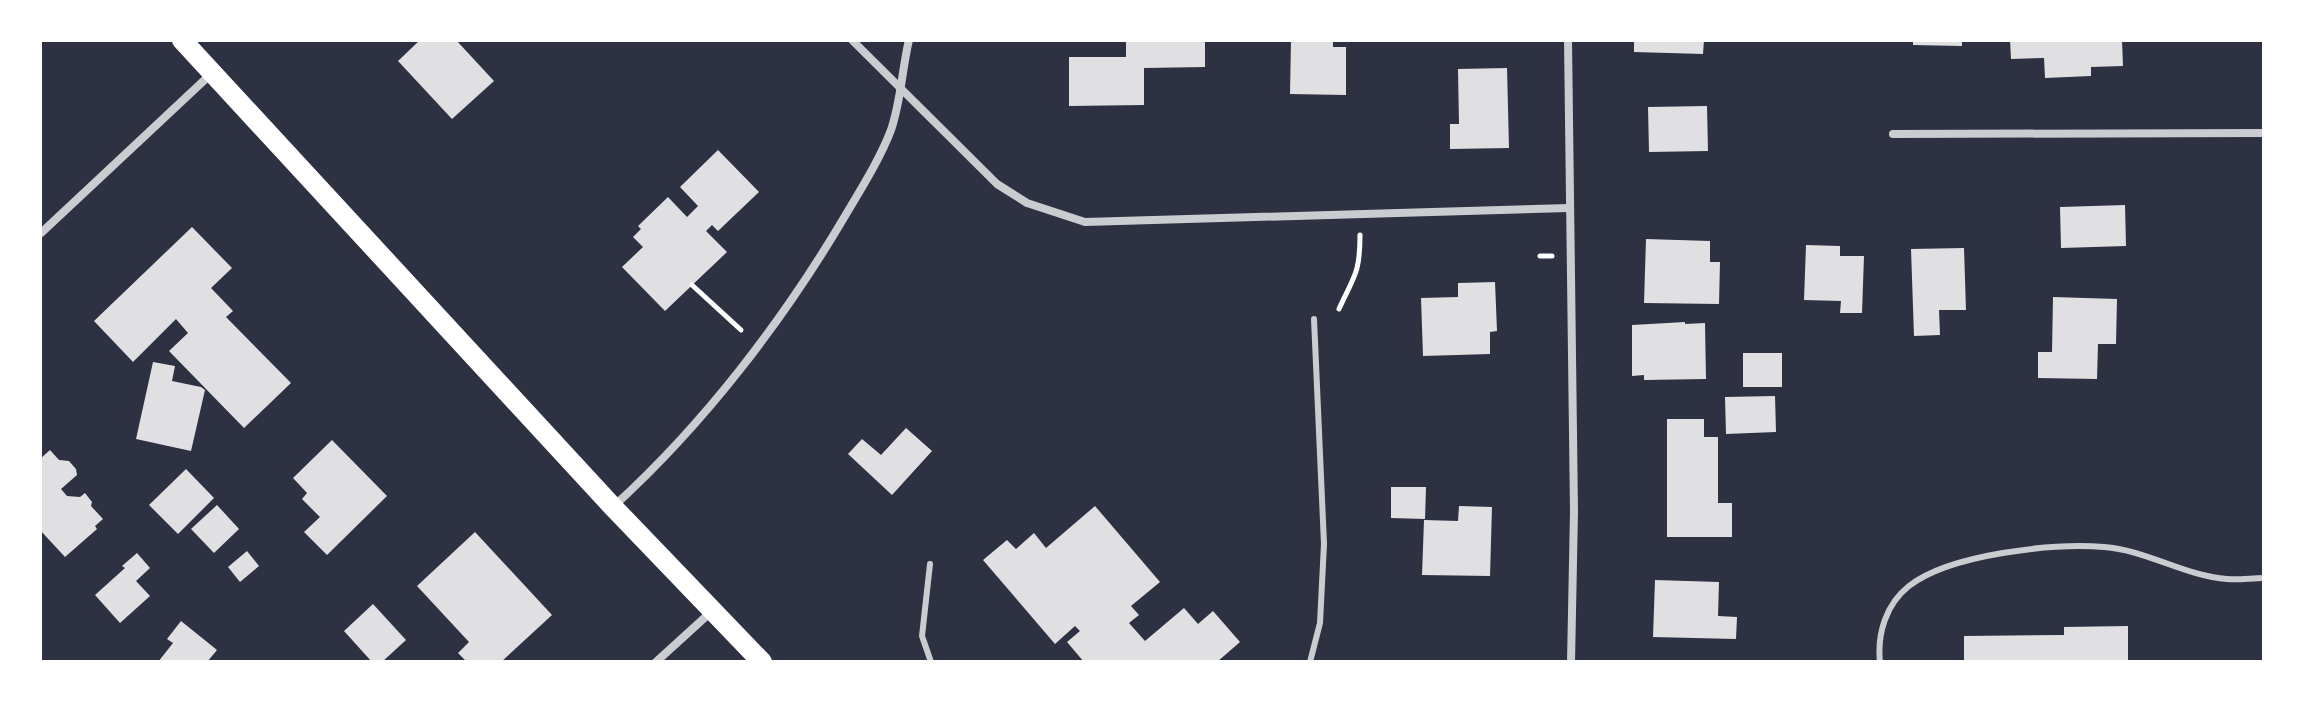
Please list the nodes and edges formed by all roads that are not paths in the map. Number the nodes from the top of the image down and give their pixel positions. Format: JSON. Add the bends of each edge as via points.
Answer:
{"nodes":[{"id":1,"x":182,"y":40,"type":"edge"},
{"id":2,"x":852,"y":40,"type":"edge"},
{"id":3,"x":909,"y":40,"type":"edge"},
{"id":4,"x":1568,"y":40,"type":"edge"},
{"id":5,"x":212,"y":72,"type":"junction"},
{"id":6,"x":900,"y":90,"type":"junction"},
{"id":7,"x":2264,"y":133,"type":"edge"},
{"id":8,"x":1893,"y":134,"type":"dead end"},
{"id":9,"x":1569,"y":208,"type":"junction"},
{"id":10,"x":40,"y":234,"type":"edge"},
{"id":11,"x":1314,"y":319,"type":"dead end"},
{"id":12,"x":613,"y":507,"type":"junction"},
{"id":13,"x":930,"y":564,"type":"dead end"},
{"id":14,"x":2264,"y":578,"type":"edge"},
{"id":15,"x":713,"y":610,"type":"junction"},
{"id":16,"x":656,"y":662,"type":"edge"},
{"id":17,"x":762,"y":662,"type":"edge"},
{"id":18,"x":931,"y":662,"type":"edge"},
{"id":19,"x":1310,"y":662,"type":"edge"},
{"id":20,"x":1571,"y":662,"type":"edge"},
{"id":21,"x":1880,"y":662,"type":"edge"}],
"edges":[{"from":1,"to":5,"type":"main road"},
{"from":2,"to":6,"type":"street"},
{"from":3,"to":6,"type":"street"},
{"from":4,"to":9,"type":"street"},
{"from":5,"to":10,"type":"street"},
{"from":5,"to":12,"type":"main road"},
{"from":6,"to":9,"type":"street","via":[[997,184],[1027,203],[1085,222]]},
{"from":6,"to":12,"type":"street","via":[[891,130],[814,269],[743,365],[653,470]]},
{"from":7,"to":8,"type":"street"},
{"from":9,"to":20,"type":"street"},
{"from":11,"to":19,"type":"lane","via":[[1324,544],[1320,623]]},
{"from":12,"to":15,"type":"main road"},
{"from":13,"to":18,"type":"lane","via":[[922,636]]},
{"from":14,"to":21,"type":"lane","via":[[2226,579],[2106,547],[2016,549],[1949,567],[1911,585],[1893,602],[1882,625]]},
{"from":15,"to":16,"type":"street"},
{"from":15,"to":17,"type":"main road"}]}
